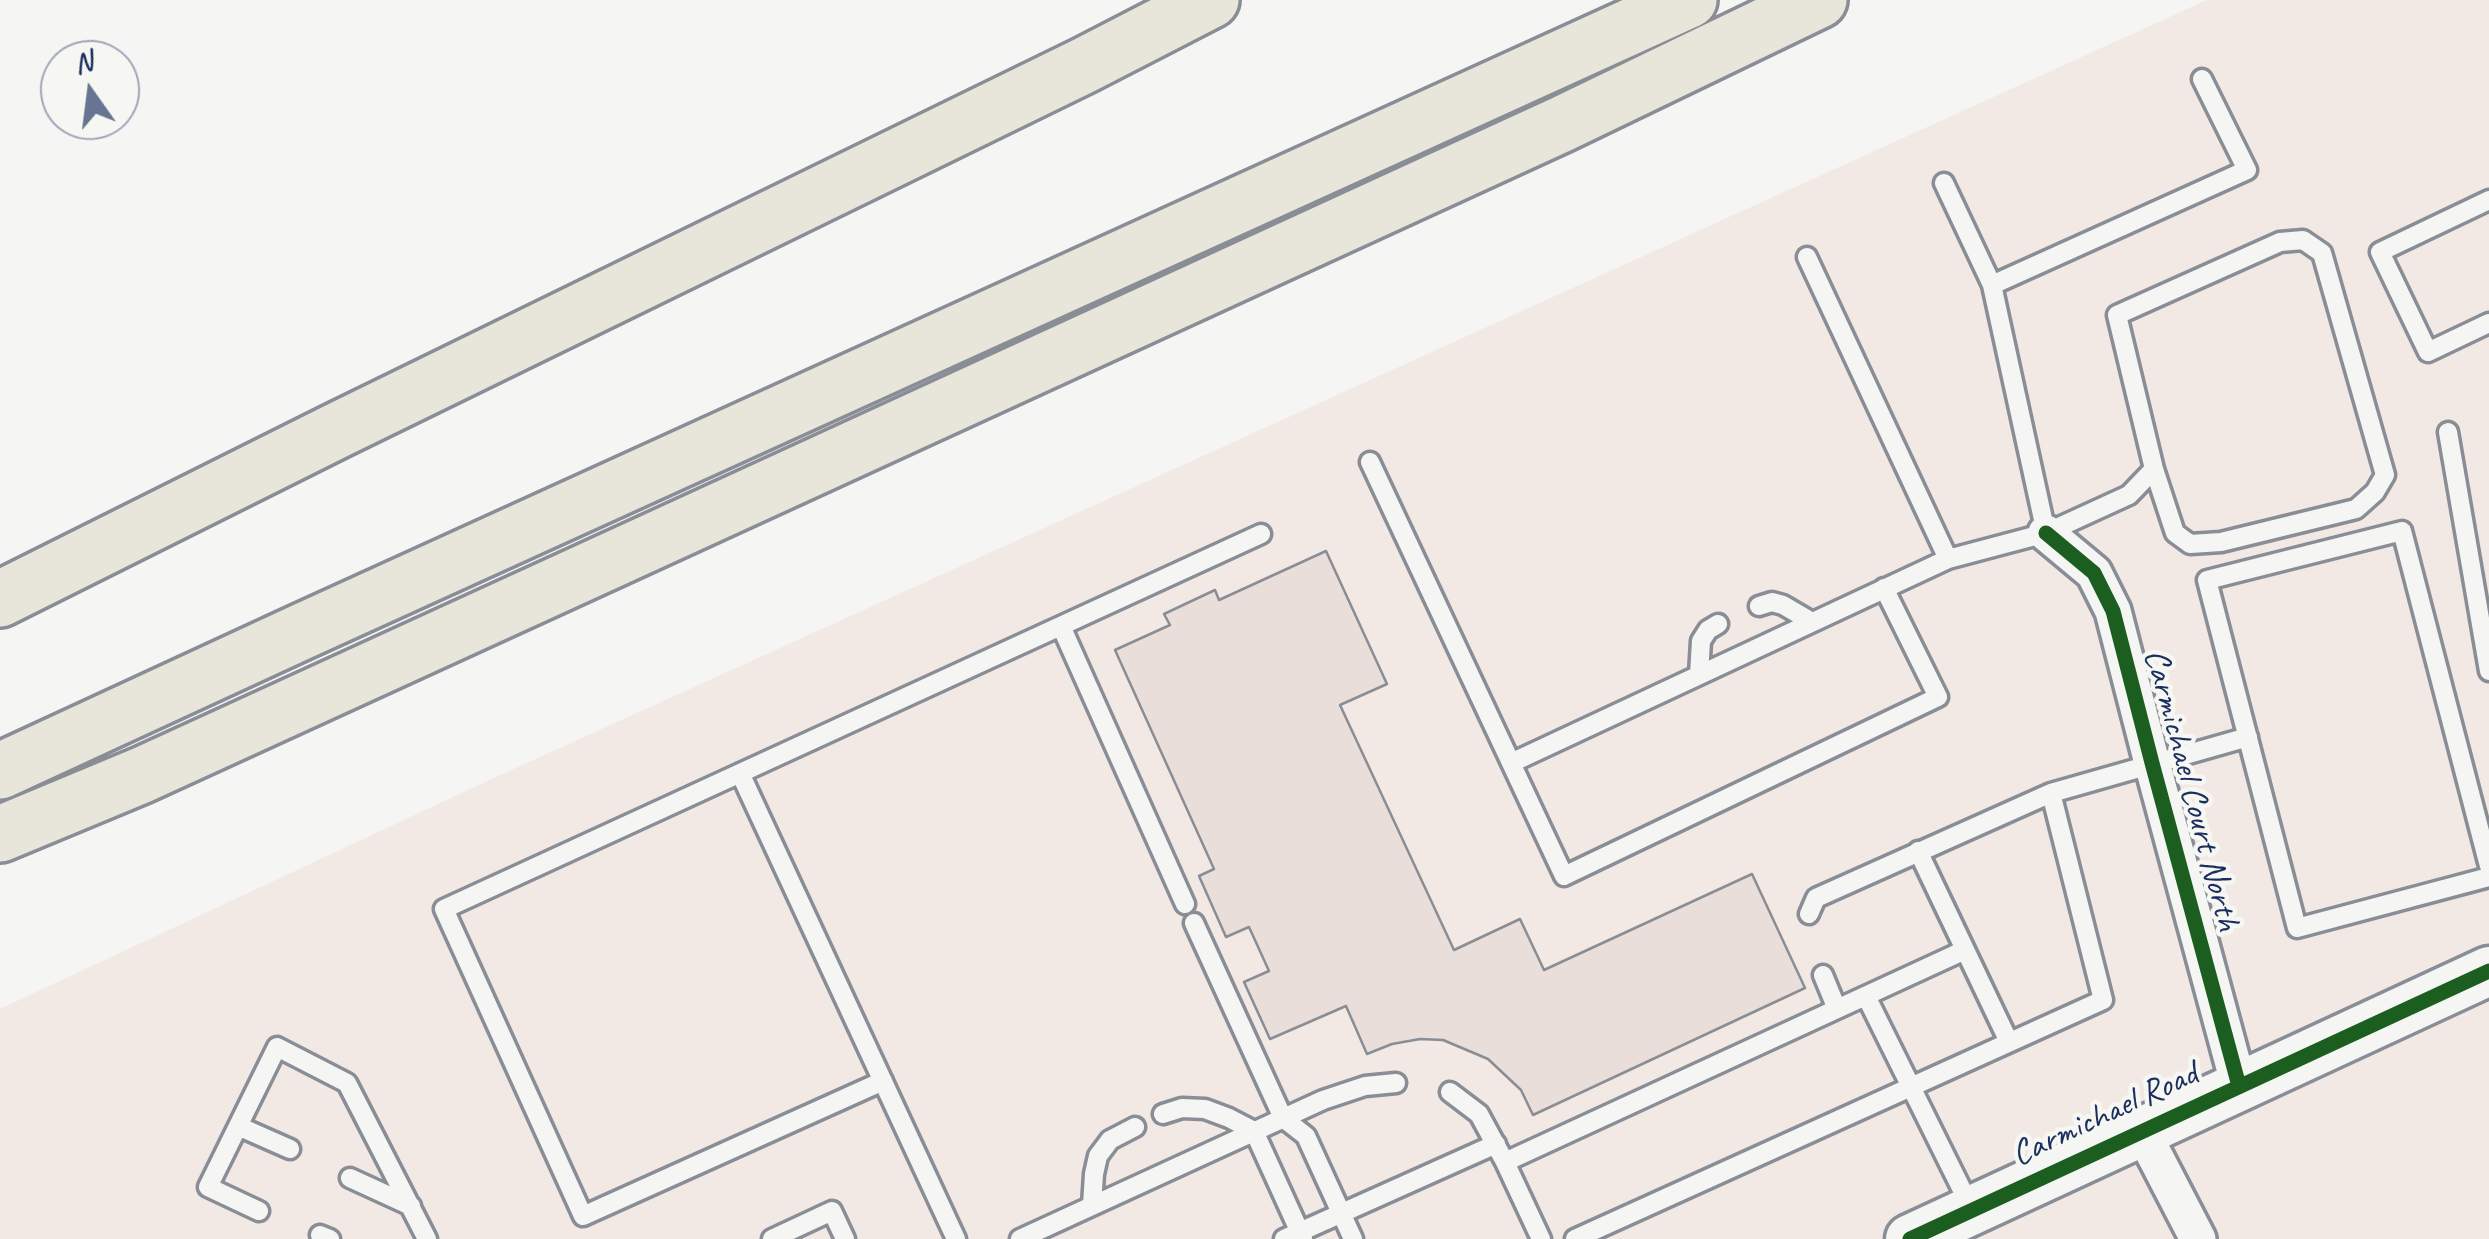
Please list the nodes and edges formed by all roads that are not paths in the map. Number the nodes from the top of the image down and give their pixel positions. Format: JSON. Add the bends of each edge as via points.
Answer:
{"nodes":[{"id":1,"x":1212,"y":0,"type":"edge"},
{"id":2,"x":1689,"y":0,"type":"edge"},
{"id":3,"x":1818,"y":0,"type":"edge"},
{"id":4,"x":2202,"y":79,"type":"dead end"},
{"id":5,"x":1944,"y":183,"type":"dead end"},
{"id":6,"x":2489,"y":200,"type":"edge"},
{"id":7,"x":1807,"y":257,"type":"dead end"},
{"id":8,"x":1992,"y":286,"type":"junction"},
{"id":9,"x":2489,"y":323,"type":"edge"},
{"id":10,"x":2448,"y":432,"type":"dead end"},
{"id":11,"x":1370,"y":462,"type":"dead end"},
{"id":12,"x":2154,"y":469,"type":"junction"},
{"id":13,"x":2046,"y":533,"type":"junction"},
{"id":14,"x":1261,"y":534,"type":"dead end"},
{"id":15,"x":1948,"y":558,"type":"junction"},
{"id":16,"x":2481,"y":570,"type":"edge"},
{"id":17,"x":1884,"y":588,"type":"junction"},
{"id":18,"x":0,"y":600,"type":"edge"},
{"id":19,"x":1759,"y":606,"type":"dead end"},
{"id":20,"x":1812,"y":622,"type":"junction"},
{"id":21,"x":1718,"y":624,"type":"dead end"},
{"id":22,"x":1060,"y":626,"type":"junction"},
{"id":23,"x":2489,"y":671,"type":"edge"},
{"id":24,"x":1699,"y":675,"type":"junction"},
{"id":25,"x":2248,"y":737,"type":"junction"},
{"id":26,"x":1512,"y":763,"type":"junction"},
{"id":27,"x":2152,"y":763,"type":"junction"},
{"id":28,"x":0,"y":771,"type":"edge"},
{"id":29,"x":740,"y":773,"type":"junction"},
{"id":30,"x":142,"y":775,"type":"junction"},
{"id":31,"x":2050,"y":793,"type":"junction"},
{"id":32,"x":0,"y":834,"type":"edge"},
{"id":33,"x":0,"y":846,"type":"edge"},
{"id":34,"x":1918,"y":852,"type":"junction"},
{"id":35,"x":2489,"y":866,"type":"edge"},
{"id":36,"x":2489,"y":877,"type":"edge"},
{"id":37,"x":1185,"y":904,"type":"dead end"},
{"id":38,"x":1808,"y":914,"type":"dead end"},
{"id":39,"x":1194,"y":923,"type":"dead end"},
{"id":40,"x":1965,"y":950,"type":"junction"},
{"id":41,"x":2488,"y":974,"type":"edge"},
{"id":42,"x":1823,"y":975,"type":"dead end"},
{"id":43,"x":1866,"y":996,"type":"junction"},
{"id":44,"x":1837,"y":1009,"type":"junction"},
{"id":45,"x":2009,"y":1042,"type":"junction"},
{"id":46,"x":883,"y":1081,"type":"junction"},
{"id":47,"x":1396,"y":1083,"type":"dead end"},
{"id":48,"x":2239,"y":1086,"type":"junction"},
{"id":49,"x":1911,"y":1087,"type":"junction"},
{"id":50,"x":1450,"y":1092,"type":"dead end"},
{"id":51,"x":1162,"y":1114,"type":"dead end"},
{"id":52,"x":1283,"y":1118,"type":"junction"},
{"id":53,"x":238,"y":1126,"type":"junction"},
{"id":54,"x":1135,"y":1127,"type":"dead end"},
{"id":55,"x":1254,"y":1131,"type":"junction"},
{"id":56,"x":2142,"y":1131,"type":"junction"},
{"id":57,"x":1496,"y":1144,"type":"junction"},
{"id":58,"x":290,"y":1150,"type":"dead end"},
{"id":59,"x":1505,"y":1162,"type":"junction"},
{"id":60,"x":350,"y":1178,"type":"dead end"},
{"id":61,"x":410,"y":1206,"type":"junction"},
{"id":62,"x":1092,"y":1206,"type":"junction"},
{"id":63,"x":260,"y":1210,"type":"dead end"},
{"id":64,"x":1972,"y":1210,"type":"junction"},
{"id":65,"x":1341,"y":1214,"type":"junction"},
{"id":66,"x":1296,"y":1237,"type":"edge"},
{"id":67,"x":427,"y":1239,"type":"edge"},
{"id":68,"x":772,"y":1239,"type":"edge"},
{"id":69,"x":845,"y":1239,"type":"edge"},
{"id":70,"x":956,"y":1239,"type":"edge"},
{"id":71,"x":1020,"y":1239,"type":"edge"},
{"id":72,"x":1353,"y":1239,"type":"edge"},
{"id":73,"x":1541,"y":1239,"type":"edge"},
{"id":74,"x":1575,"y":1239,"type":"edge"},
{"id":75,"x":1910,"y":1239,"type":"edge"},
{"id":76,"x":2198,"y":1239,"type":"edge"}],
"edges":[{"from":1,"to":18,"type":"highway"},
{"from":2,"to":28,"type":"highway"},
{"from":3,"to":30,"type":"highway","via":[[1562,124]]},
{"from":4,"to":8,"type":"lane","via":[[2247,170]]},
{"from":5,"to":8,"type":"lane"},
{"from":6,"to":9,"type":"lane","via":[[2380,252],[2428,352]]},
{"from":7,"to":15,"type":"lane"},
{"from":8,"to":13,"type":"lane"},
{"from":10,"to":16,"type":"lane"},
{"from":11,"to":26,"type":"lane"},
{"from":12,"to":12,"type":"lane","via":[[2118,315],[2280,242],[2304,240],[2322,253],[2385,476],[2375,492],[2356,509],[2190,544],[2175,533]]},
{"from":12,"to":13,"type":"lane","via":[[2129,494]]},
{"from":13,"to":15,"type":"lane"},
{"from":13,"to":27,"type":"street","name":"Carmichael Court North","via":[[2094,573],[2113,610]]},
{"from":14,"to":22,"type":"lane"},
{"from":15,"to":17,"type":"lane"},
{"from":16,"to":23,"type":"lane"},
{"from":17,"to":20,"type":"lane"},
{"from":17,"to":26,"type":"lane","via":[[1938,697],[1564,876]]},
{"from":19,"to":20,"type":"lane","via":[[1783,605]]},
{"from":20,"to":24,"type":"lane"},
{"from":21,"to":24,"type":"lane","via":[[1701,641]]},
{"from":22,"to":29,"type":"lane"},
{"from":22,"to":37,"type":"lane"},
{"from":24,"to":26,"type":"lane"},
{"from":25,"to":27,"type":"lane"},
{"from":25,"to":35,"type":"lane","via":[[2207,580],[2402,531]]},
{"from":25,"to":36,"type":"lane","via":[[2297,928]]},
{"from":27,"to":31,"type":"lane"},
{"from":27,"to":48,"type":"street","name":"Carmichael Court North"},
{"from":29,"to":46,"type":"lane"},
{"from":29,"to":46,"type":"lane","via":[[444,909],[583,1216]]},
{"from":30,"to":32,"type":"highway"},
{"from":30,"to":33,"type":"highway"},
{"from":31,"to":34,"type":"lane"},
{"from":31,"to":45,"type":"lane","via":[[2103,1000]]},
{"from":34,"to":38,"type":"lane","via":[[1816,898]]},
{"from":34,"to":40,"type":"lane"},
{"from":39,"to":52,"type":"lane"},
{"from":40,"to":43,"type":"lane"},
{"from":40,"to":45,"type":"lane"},
{"from":41,"to":48,"type":"street","name":"Carmichael Road"},
{"from":42,"to":44,"type":"lane"},
{"from":43,"to":44,"type":"lane"},
{"from":43,"to":49,"type":"lane"},
{"from":44,"to":59,"type":"lane"},
{"from":45,"to":49,"type":"lane"},
{"from":46,"to":70,"type":"lane"},
{"from":47,"to":52,"type":"lane","via":[[1365,1086]]},
{"from":48,"to":56,"type":"street","name":"Carmichael Road"},
{"from":49,"to":64,"type":"lane"},
{"from":49,"to":74,"type":"lane"},
{"from":50,"to":57,"type":"lane","via":[[1479,1114]]},
{"from":51,"to":55,"type":"lane","via":[[1204,1110]]},
{"from":52,"to":55,"type":"lane"},
{"from":52,"to":65,"type":"lane","via":[[1306,1136]]},
{"from":53,"to":58,"type":"lane"},
{"from":53,"to":61,"type":"lane","via":[[277,1046],[348,1083]]},
{"from":53,"to":63,"type":"lane","via":[[208,1187]]},
{"from":54,"to":62,"type":"lane","via":[[1110,1140],[1098,1156]]},
{"from":55,"to":62,"type":"lane"},
{"from":55,"to":66,"type":"lane"},
{"from":56,"to":64,"type":"street","name":"Carmichael Road"},
{"from":56,"to":76,"type":"street"},
{"from":57,"to":59,"type":"lane"},
{"from":57,"to":65,"type":"lane"},
{"from":59,"to":73,"type":"lane"},
{"from":60,"to":61,"type":"lane"},
{"from":61,"to":67,"type":"lane"},
{"from":62,"to":71,"type":"lane"},
{"from":64,"to":75,"type":"street","name":"Carmichael Road"},
{"from":65,"to":66,"type":"lane"},
{"from":65,"to":72,"type":"lane"},
{"from":68,"to":69,"type":"lane","via":[[832,1211]]}]}
